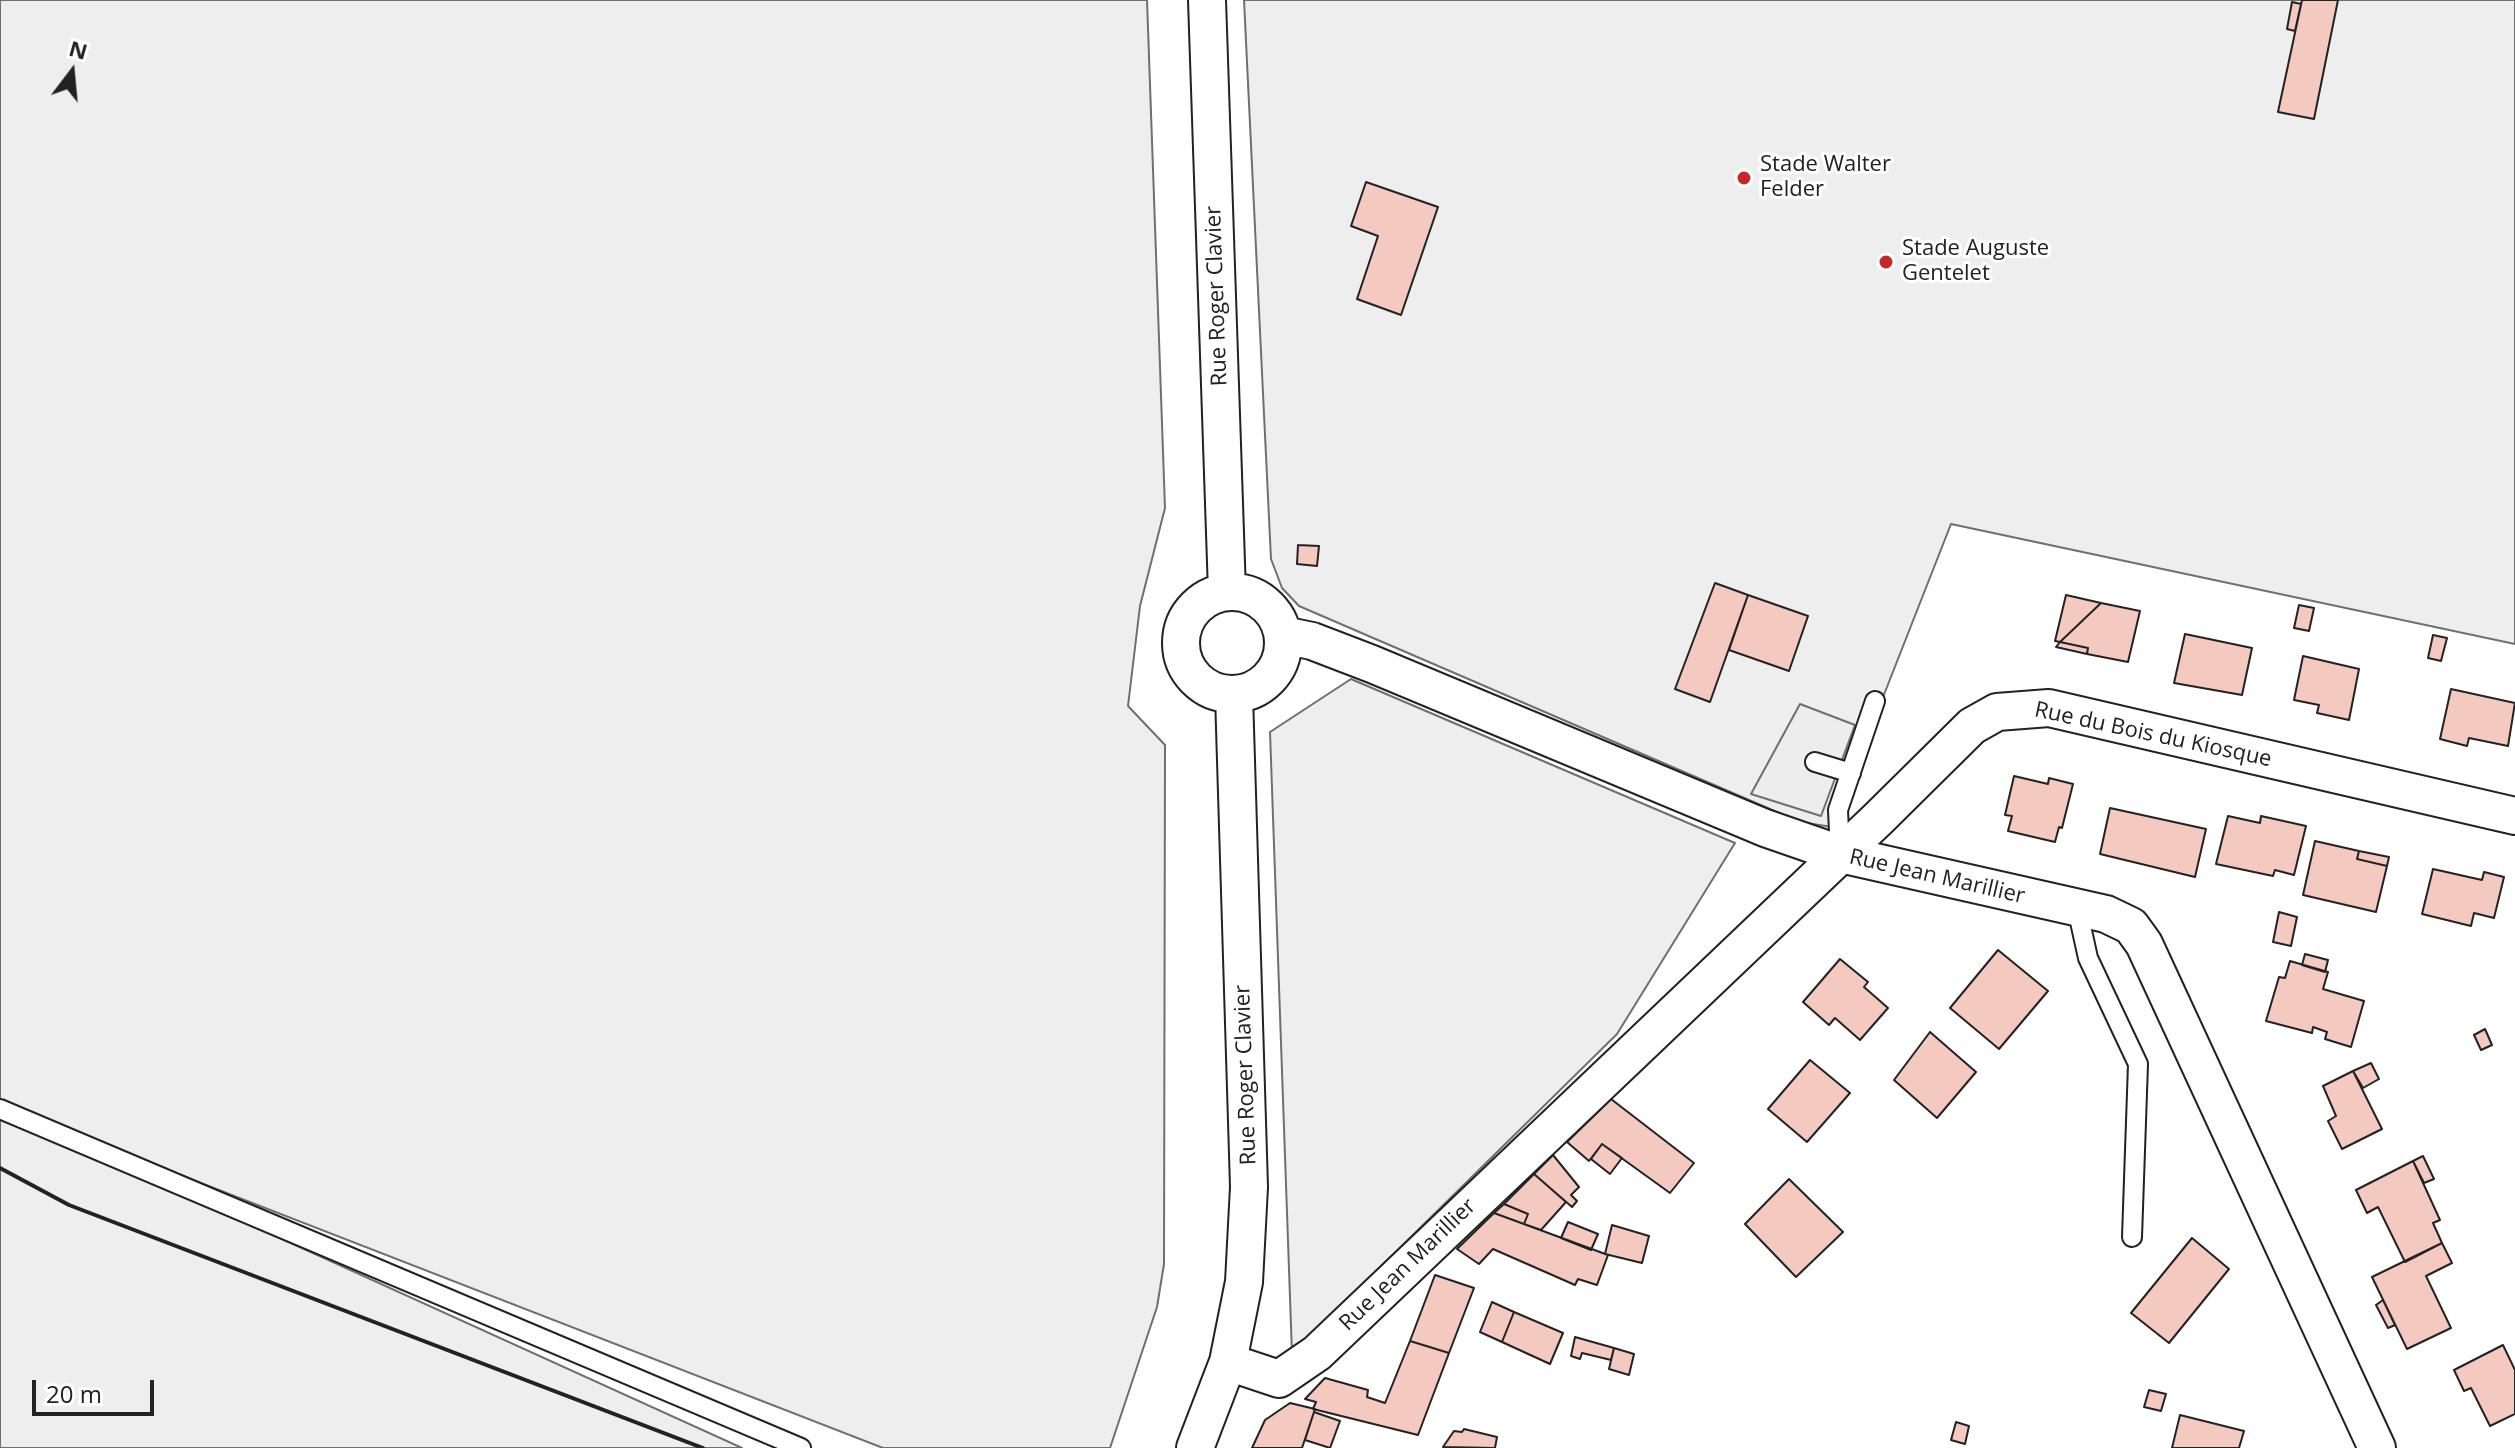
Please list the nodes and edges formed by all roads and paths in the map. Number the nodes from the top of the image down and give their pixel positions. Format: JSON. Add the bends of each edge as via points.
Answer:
{"nodes":[{"id":1,"x":1207,"y":0,"type":"edge"},
{"id":2,"x":1227,"y":592,"type":"junction"},
{"id":3,"x":1283,"y":635,"type":"junction"},
{"id":4,"x":1234,"y":695,"type":"junction"},
{"id":5,"x":1875,"y":701,"type":"dead end"},
{"id":6,"x":1815,"y":762,"type":"dead end"},
{"id":7,"x":1851,"y":773,"type":"junction"},
{"id":8,"x":2515,"y":816,"type":"edge"},
{"id":9,"x":1840,"y":854,"type":"junction"},
{"id":10,"x":2077,"y":908,"type":"junction"},
{"id":11,"x":0,"y":1109,"type":"edge"},
{"id":12,"x":2132,"y":1237,"type":"dead end"},
{"id":13,"x":1228,"y":1362,"type":"junction"},
{"id":14,"x":801,"y":1448,"type":"edge"},
{"id":15,"x":1195,"y":1448,"type":"edge"},
{"id":16,"x":2377,"y":1448,"type":"edge"}],
"edges":[{"from":1,"to":2,"type":"street","name":"Rue Roger Clavier"},
{"from":2,"to":3,"type":"street","via":[[1249,594],[1269,607]]},
{"from":2,"to":4,"type":"street","via":[[1205,598],[1192,611],[1180,645],[1194,678],[1209,689]]},
{"from":3,"to":4,"type":"street","via":[[1283,655],[1266,682]]},
{"from":3,"to":9,"type":"street","via":[[1372,664],[1765,828]]},
{"from":4,"to":13,"type":"street","name":"Rue Roger Clavier","via":[[1249,1187],[1244,1282]]},
{"from":5,"to":7,"type":"lane"},
{"from":6,"to":7,"type":"lane"},
{"from":7,"to":9,"type":"lane","via":[[1838,810]]},
{"from":8,"to":9,"type":"street","name":"Rue du Bois du Kiosque","via":[[2049,708],[2022,708],[1997,712],[1972,726]]},
{"from":9,"to":10,"type":"street","name":"Rue Jean Marillier"},
{"from":9,"to":13,"type":"street","name":"Rue Jean Marillier","via":[[1317,1353],[1279,1379]]},
{"from":10,"to":12,"type":"lane","via":[[2088,958],[2138,1064]]},
{"from":10,"to":16,"type":"street","name":"Rue Jean Marillier","via":[[2131,926],[2144,944]]},
{"from":11,"to":14,"type":"lane"},
{"from":13,"to":15,"type":"street","name":"Rue Roger Clavier"}]}
